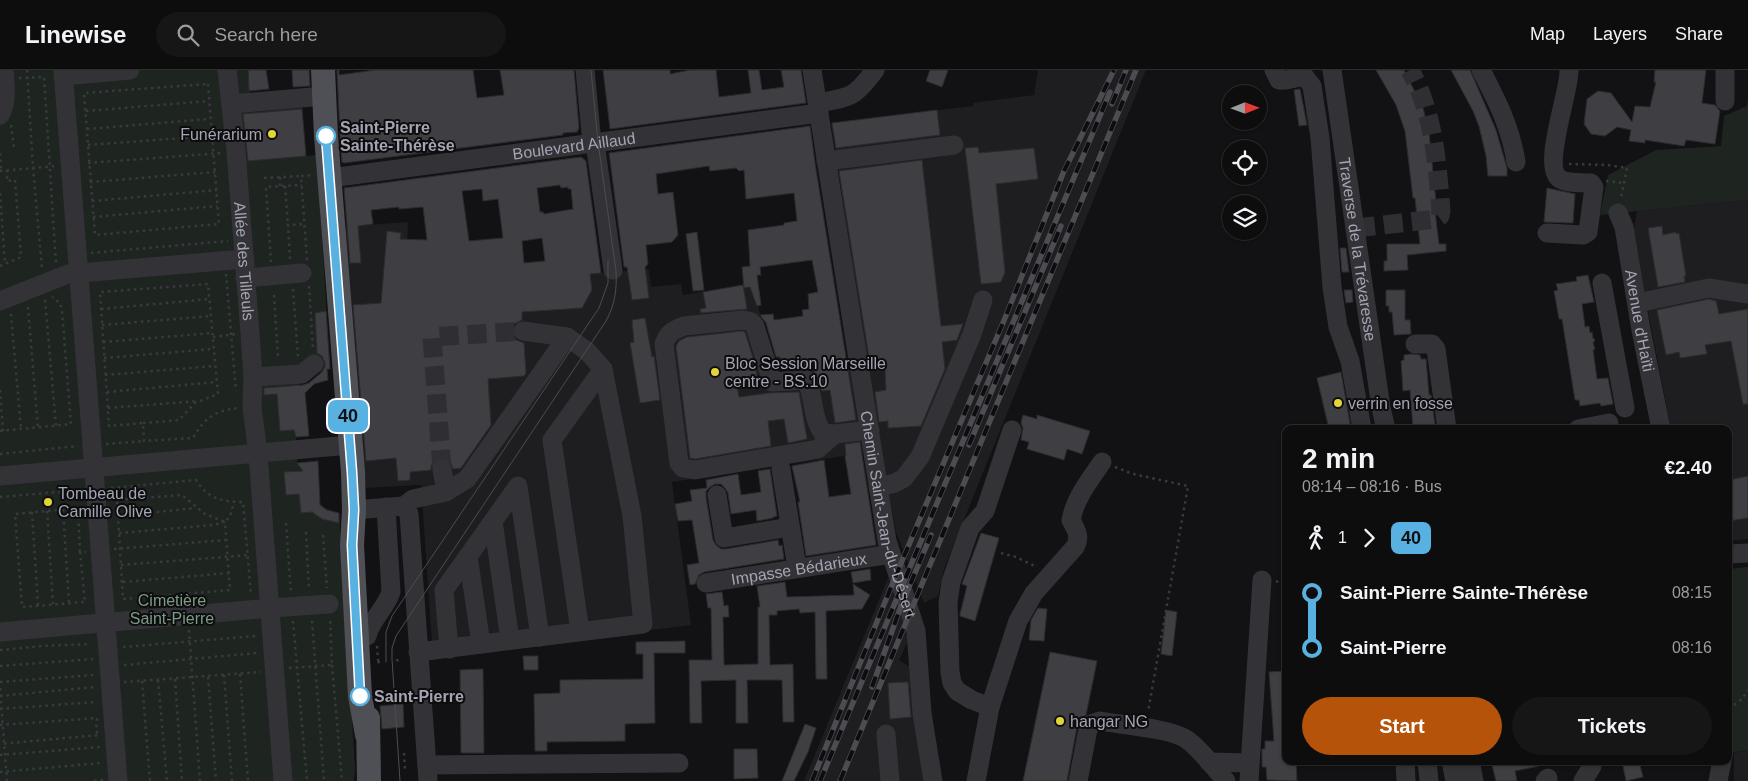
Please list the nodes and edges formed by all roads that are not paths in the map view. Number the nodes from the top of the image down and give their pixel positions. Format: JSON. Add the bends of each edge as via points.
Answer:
{"nodes":[{"id":1,"x":4,"y":70,"type":"edge"},
{"id":2,"x":130,"y":70,"type":"edge"},
{"id":3,"x":227,"y":70,"type":"edge"},
{"id":4,"x":323,"y":70,"type":"edge"},
{"id":5,"x":585,"y":70,"type":"edge"},
{"id":6,"x":812,"y":70,"type":"edge"},
{"id":7,"x":875,"y":70,"type":"edge"},
{"id":8,"x":1274,"y":70,"type":"edge"},
{"id":9,"x":1332,"y":70,"type":"edge"},
{"id":10,"x":1481,"y":70,"type":"edge"},
{"id":11,"x":1569,"y":70,"type":"edge"},
{"id":12,"x":1725,"y":70,"type":"edge"},
{"id":13,"x":63,"y":73,"type":"edge"},
{"id":14,"x":324,"y":96,"type":"junction"},
{"id":15,"x":1725,"y":101,"type":"dead end"},
{"id":16,"x":231,"y":104,"type":"junction"},
{"id":17,"x":818,"y":108,"type":"junction"},
{"id":18,"x":0,"y":115,"type":"edge"},
{"id":19,"x":594,"y":143,"type":"junction"},
{"id":20,"x":954,"y":145,"type":"dead end"},
{"id":21,"x":826,"y":161,"type":"junction"},
{"id":22,"x":1516,"y":162,"type":"dead end"},
{"id":23,"x":321,"y":177,"type":"junction"},
{"id":24,"x":1618,"y":213,"type":"dead end"},
{"id":25,"x":1547,"y":233,"type":"dead end"},
{"id":26,"x":244,"y":268,"type":"junction"},
{"id":27,"x":300,"y":270,"type":"road end"},
{"id":28,"x":613,"y":270,"type":"dead end"},
{"id":29,"x":79,"y":274,"type":"junction"},
{"id":30,"x":1602,"y":283,"type":"dead end"},
{"id":31,"x":1748,"y":294,"type":"edge"},
{"id":32,"x":983,"y":300,"type":"dead end"},
{"id":33,"x":1636,"y":303,"type":"junction"},
{"id":34,"x":3,"y":308,"type":"edge"},
{"id":35,"x":1641,"y":330,"type":"junction"},
{"id":36,"x":523,"y":331,"type":"tunnel mouth"},
{"id":37,"x":1611,"y":336,"type":"junction"},
{"id":38,"x":567,"y":337,"type":"junction"},
{"id":39,"x":1415,"y":344,"type":"dead end"},
{"id":40,"x":306,"y":362,"type":"road end"},
{"id":41,"x":602,"y":369,"type":"junction"},
{"id":42,"x":253,"y":377,"type":"junction"},
{"id":43,"x":1625,"y":408,"type":"dead end"},
{"id":44,"x":1609,"y":423,"type":"dead end"},
{"id":45,"x":1361,"y":425,"type":"edge"},
{"id":46,"x":1385,"y":425,"type":"edge"},
{"id":47,"x":1447,"y":425,"type":"edge"},
{"id":48,"x":1599,"y":425,"type":"edge"},
{"id":49,"x":1660,"y":425,"type":"edge"},
{"id":50,"x":870,"y":430,"type":"junction"},
{"id":51,"x":1012,"y":430,"type":"dead end"},
{"id":52,"x":835,"y":434,"type":"junction"},
{"id":53,"x":350,"y":445,"type":"junction"},
{"id":54,"x":258,"y":454,"type":"junction"},
{"id":55,"x":1102,"y":462,"type":"road end"},
{"id":56,"x":93,"y":469,"type":"junction"},
{"id":57,"x":781,"y":469,"type":"dead end"},
{"id":58,"x":442,"y":470,"type":"tunnel mouth"},
{"id":59,"x":0,"y":476,"type":"edge"},
{"id":60,"x":878,"y":488,"type":"junction"},
{"id":61,"x":446,"y":492,"type":"junction"},
{"id":62,"x":717,"y":495,"type":"dead end"},
{"id":63,"x":395,"y":507,"type":"junction"},
{"id":64,"x":354,"y":510,"type":"junction"},
{"id":65,"x":493,"y":521,"type":"junction"},
{"id":66,"x":790,"y":527,"type":"junction"},
{"id":67,"x":1748,"y":553,"type":"edge"},
{"id":68,"x":891,"y":554,"type":"junction"},
{"id":69,"x":1732,"y":554,"type":"edge"},
{"id":70,"x":468,"y":556,"type":"junction"},
{"id":71,"x":797,"y":568,"type":"junction"},
{"id":72,"x":1262,"y":580,"type":"dead end"},
{"id":73,"x":706,"y":583,"type":"dead end"},
{"id":74,"x":315,"y":605,"type":"road end"},
{"id":75,"x":261,"y":609,"type":"junction"},
{"id":76,"x":105,"y":623,"type":"junction"},
{"id":77,"x":0,"y":632,"type":"edge"},
{"id":78,"x":580,"y":632,"type":"junction"},
{"id":79,"x":367,"y":636,"type":"junction"},
{"id":80,"x":540,"y":636,"type":"junction"},
{"id":81,"x":510,"y":640,"type":"junction"},
{"id":82,"x":481,"y":644,"type":"junction"},
{"id":83,"x":449,"y":649,"type":"junction"},
{"id":84,"x":418,"y":652,"type":"junction"},
{"id":85,"x":990,"y":707,"type":"junction"},
{"id":86,"x":886,"y":734,"type":"dead end"},
{"id":87,"x":367,"y":735,"type":"junction"},
{"id":88,"x":1209,"y":762,"type":"junction"},
{"id":89,"x":679,"y":763,"type":"dead end"},
{"id":90,"x":1405,"y":765,"type":"edge"},
{"id":91,"x":1427,"y":765,"type":"edge"},
{"id":92,"x":1452,"y":765,"type":"edge"},
{"id":93,"x":1471,"y":765,"type":"edge"},
{"id":94,"x":1721,"y":765,"type":"edge"},
{"id":95,"x":1249,"y":772,"type":"edge"},
{"id":96,"x":427,"y":773,"type":"edge"},
{"id":97,"x":107,"y":778,"type":"edge"},
{"id":98,"x":283,"y":781,"type":"edge"},
{"id":99,"x":369,"y":781,"type":"edge"},
{"id":100,"x":890,"y":781,"type":"edge"},
{"id":101,"x":933,"y":781,"type":"edge"},
{"id":102,"x":976,"y":781,"type":"edge"},
{"id":103,"x":1078,"y":781,"type":"edge"},
{"id":104,"x":1226,"y":781,"type":"edge"},
{"id":105,"x":1406,"y":781,"type":"edge"},
{"id":106,"x":1429,"y":781,"type":"edge"},
{"id":107,"x":1454,"y":781,"type":"edge"},
{"id":108,"x":1474,"y":781,"type":"edge"},
{"id":109,"x":1718,"y":781,"type":"edge"}],
"edges":[{"from":1,"to":18,"type":"street","via":[[5,107]]},
{"from":2,"to":13,"type":"street"},
{"from":3,"to":16,"type":"street","name":"Allée des Tilleuls"},
{"from":4,"to":14,"type":"main road"},
{"from":5,"to":19,"type":"street"},
{"from":6,"to":17,"type":"street","name":"Chemin Saint-Jean-du-Désert"},
{"from":7,"to":17,"type":"street","name":"Boulevard Aillaud","via":[[861,89]]},
{"from":8,"to":45,"type":"street","via":[[1279,80],[1305,77],[1312,86],[1320,138],[1332,288]]},
{"from":9,"to":46,"type":"street","name":"Traverse de la Trévaresse"},
{"from":10,"to":22,"type":"street","via":[[1504,117]]},
{"from":11,"to":25,"type":"street","via":[[1558,123],[1554,167],[1561,180],[1591,183],[1594,187],[1588,232],[1583,235]]},
{"from":12,"to":15,"type":"street"},
{"from":13,"to":29,"type":"street"},
{"from":14,"to":16,"type":"street"},
{"from":14,"to":23,"type":"main road"},
{"from":16,"to":26,"type":"street","name":"Allée des Tilleuls"},
{"from":17,"to":19,"type":"street","name":"Boulevard Aillaud"},
{"from":17,"to":21,"type":"street","name":"Chemin Saint-Jean-du-Désert"},
{"from":19,"to":23,"type":"street","name":"Boulevard Aillaud"},
{"from":19,"to":28,"type":"street"},
{"from":20,"to":21,"type":"street"},
{"from":21,"to":50,"type":"street","name":"Chemin Saint-Jean-du-Désert"},
{"from":23,"to":53,"type":"main road"},
{"from":24,"to":33,"type":"street","name":"Avenue d'Haïti","via":[[1624,227]]},
{"from":26,"to":27,"type":"street"},
{"from":26,"to":29,"type":"street","via":[[225,260]]},
{"from":26,"to":42,"type":"street","name":"Allée des Tilleuls"},
{"from":29,"to":34,"type":"street","via":[[68,274]]},
{"from":29,"to":56,"type":"street"},
{"from":30,"to":37,"type":"street"},
{"from":31,"to":33,"type":"street","via":[[1709,288]]},
{"from":32,"to":60,"type":"street","via":[[920,457],[904,478]]},
{"from":33,"to":35,"type":"street","name":"Avenue d'Haïti"},
{"from":35,"to":37,"type":"street"},
{"from":35,"to":49,"type":"street","name":"Avenue d'Haïti"},
{"from":36,"to":38,"type":"street"},
{"from":37,"to":43,"type":"street"},
{"from":38,"to":41,"type":"street","via":[[587,351]]},
{"from":38,"to":61,"type":"street","via":[[467,479]]},
{"from":39,"to":47,"type":"street","via":[[1432,344],[1436,348]]},
{"from":40,"to":42,"type":"street","via":[[302,374]]},
{"from":41,"to":78,"type":"street","via":[[552,440]]},
{"from":41,"to":78,"type":"street","via":[[632,516],[643,624]]},
{"from":42,"to":54,"type":"street","name":"Allée des Tilleuls","via":[[244,403]]},
{"from":44,"to":48,"type":"street"},
{"from":50,"to":52,"type":"street"},
{"from":50,"to":60,"type":"street","name":"Chemin Saint-Jean-du-Désert"},
{"from":51,"to":85,"type":"street","via":[[985,511],[970,528],[951,582],[948,603],[952,684],[957,691]]},
{"from":52,"to":52,"type":"street","via":[[823,432],[817,424],[806,380],[772,382],[751,322],[684,326],[667,335],[664,344],[679,463],[684,468],[695,470],[818,449]]},
{"from":53,"to":54,"type":"street"},
{"from":53,"to":64,"type":"main road"},
{"from":54,"to":56,"type":"street"},
{"from":54,"to":75,"type":"street","name":"Allée des Tilleuls"},
{"from":55,"to":85,"type":"street","via":[[1073,510],[1071,520],[1077,530],[1078,541],[1034,593],[1018,621]]},
{"from":56,"to":59,"type":"street"},
{"from":56,"to":76,"type":"street"},
{"from":57,"to":66,"type":"street"},
{"from":58,"to":61,"type":"street"},
{"from":60,"to":68,"type":"street","name":"Chemin Saint-Jean-du-Désert"},
{"from":61,"to":63,"type":"street","via":[[413,499]]},
{"from":62,"to":66,"type":"street","via":[[724,538]]},
{"from":63,"to":64,"type":"street"},
{"from":63,"to":79,"type":"street","via":[[391,592]]},
{"from":63,"to":84,"type":"street","via":[[409,514]]},
{"from":64,"to":79,"type":"main road","via":[[361,545]]},
{"from":64,"to":87,"type":"main road","via":[[352,545],[360,696]]},
{"from":65,"to":70,"type":"street"},
{"from":65,"to":80,"type":"street","via":[[518,486]]},
{"from":65,"to":81,"type":"street"},
{"from":66,"to":71,"type":"street"},
{"from":67,"to":69,"type":"street"},
{"from":68,"to":71,"type":"street","name":"Impasse Bédarieux"},
{"from":68,"to":101,"type":"street","name":"Chemin Saint-Jean-du-Désert","via":[[916,631],[922,713]]},
{"from":70,"to":82,"type":"street"},
{"from":70,"to":83,"type":"street","via":[[444,590]]},
{"from":71,"to":73,"type":"street","name":"Impasse Bédarieux"},
{"from":72,"to":95,"type":"street"},
{"from":74,"to":75,"type":"street"},
{"from":75,"to":76,"type":"street"},
{"from":75,"to":98,"type":"street","name":"Allée des Tilleuls","via":[[266,671]]},
{"from":76,"to":77,"type":"street"},
{"from":76,"to":97,"type":"street"},
{"from":78,"to":80,"type":"street"},
{"from":79,"to":87,"type":"main road","via":[[370,675]]},
{"from":80,"to":81,"type":"street"},
{"from":81,"to":82,"type":"street"},
{"from":82,"to":83,"type":"street"},
{"from":83,"to":84,"type":"street"},
{"from":84,"to":96,"type":"street"},
{"from":85,"to":102,"type":"street"},
{"from":86,"to":100,"type":"street"},
{"from":87,"to":99,"type":"main road"},
{"from":88,"to":95,"type":"street"},
{"from":88,"to":103,"type":"street","via":[[1180,736],[1100,721],[1088,729]]},
{"from":88,"to":104,"type":"street"},
{"from":89,"to":96,"type":"street"},
{"from":90,"to":105,"type":"street"},
{"from":91,"to":106,"type":"street"},
{"from":92,"to":107,"type":"street"},
{"from":93,"to":108,"type":"street"},
{"from":94,"to":109,"type":"street"}]}
